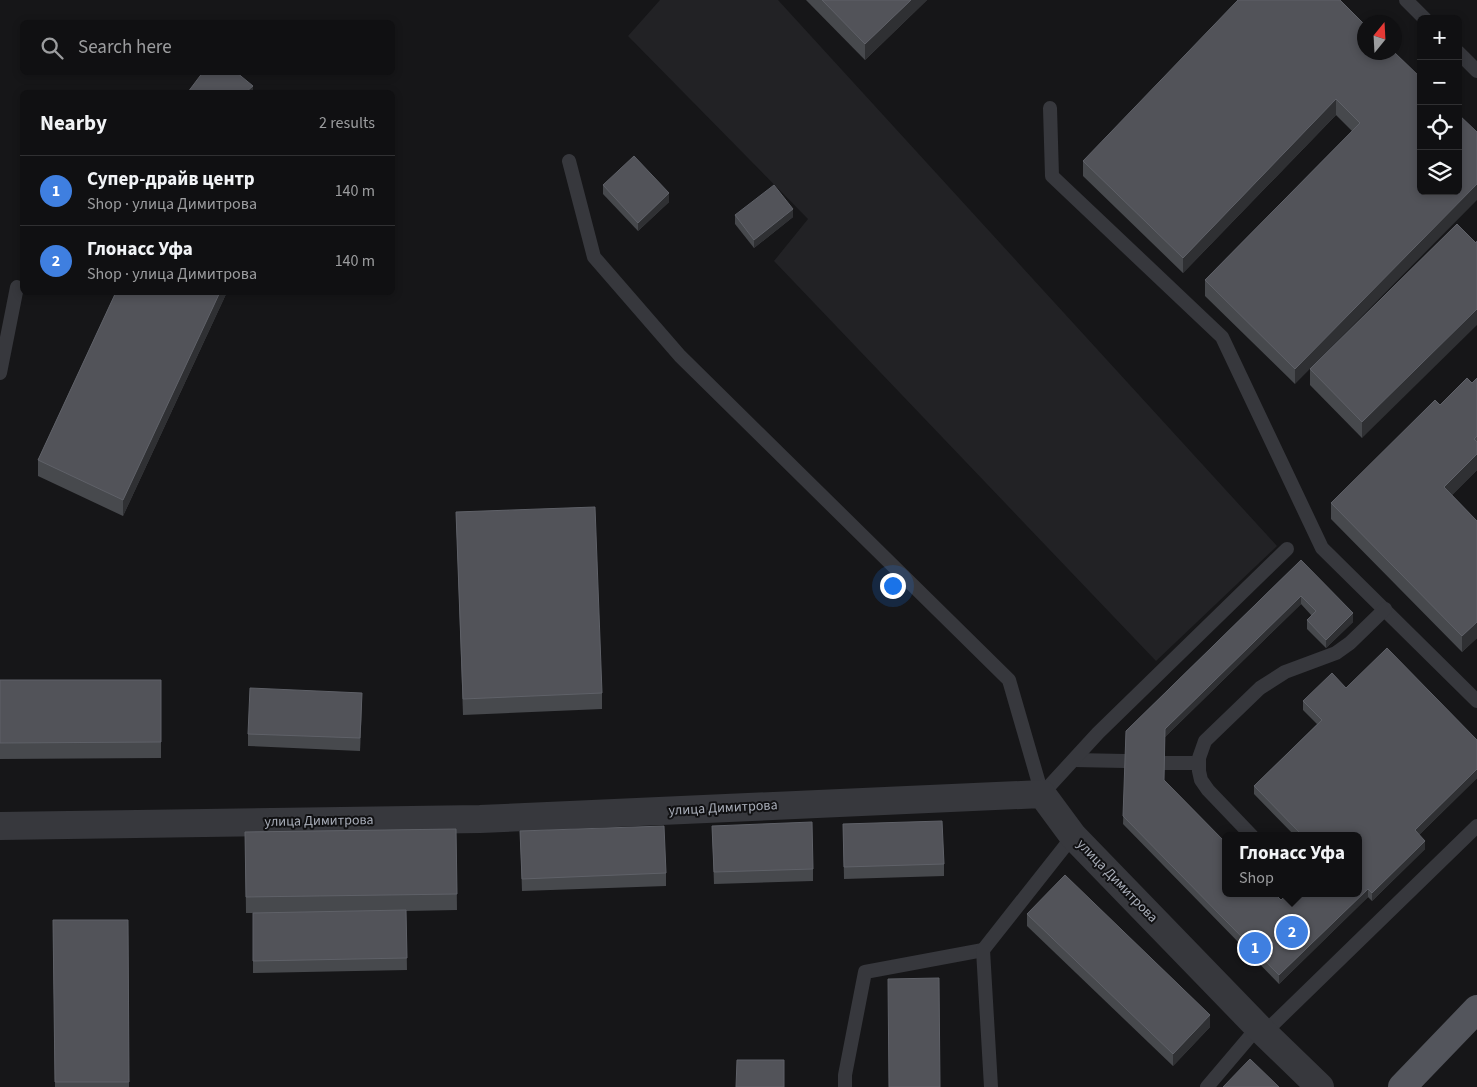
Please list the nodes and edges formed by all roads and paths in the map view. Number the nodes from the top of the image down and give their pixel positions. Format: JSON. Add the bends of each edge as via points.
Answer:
{"nodes":[{"id":1,"x":1406,"y":0,"type":"edge"},
{"id":2,"x":1421,"y":15,"type":"edge"},
{"id":3,"x":1462,"y":56,"type":"edge"},
{"id":4,"x":1477,"y":71,"type":"edge"},
{"id":5,"x":1050,"y":108,"type":"dead end"},
{"id":6,"x":569,"y":161,"type":"dead end"},
{"id":7,"x":17,"y":288,"type":"dead end"},
{"id":8,"x":0,"y":373,"type":"edge"},
{"id":9,"x":1287,"y":549,"type":"dead end"},
{"id":10,"x":1385,"y":609,"type":"junction"},
{"id":11,"x":1477,"y":701,"type":"edge"},
{"id":12,"x":1074,"y":760,"type":"junction"},
{"id":13,"x":1125,"y":761,"type":"edge"},
{"id":14,"x":1164,"y":763,"type":"edge"},
{"id":15,"x":1198,"y":764,"type":"junction"},
{"id":16,"x":1042,"y":794,"type":"junction"},
{"id":17,"x":0,"y":826,"type":"edge"},
{"id":18,"x":1477,"y":826,"type":"edge"},
{"id":19,"x":1248,"y":832,"type":"edge"},
{"id":20,"x":1073,"y":836,"type":"junction"},
{"id":21,"x":983,"y":950,"type":"junction"},
{"id":22,"x":1477,"y":1009,"type":"edge"},
{"id":23,"x":1261,"y":1030,"type":"junction"},
{"id":24,"x":845,"y":1087,"type":"edge"},
{"id":25,"x":991,"y":1087,"type":"edge"},
{"id":26,"x":1207,"y":1087,"type":"edge"},
{"id":27,"x":1320,"y":1087,"type":"edge"},
{"id":28,"x":1402,"y":1087,"type":"edge"}],
"edges":[{"from":1,"to":2,"type":"lane"},
{"from":3,"to":4,"type":"lane"},
{"from":5,"to":10,"type":"lane","via":[[1052,176],[1222,337],[1322,548]]},
{"from":6,"to":16,"type":"lane","via":[[594,257],[680,356],[1009,680]]},
{"from":7,"to":8,"type":"lane"},
{"from":9,"to":12,"type":"lane"},
{"from":10,"to":11,"type":"lane"},
{"from":10,"to":15,"type":"lane","via":[[1336,653],[1285,672],[1260,688],[1205,741]]},
{"from":12,"to":13,"type":"lane"},
{"from":12,"to":16,"type":"lane"},
{"from":14,"to":15,"type":"lane"},
{"from":15,"to":19,"type":"lane","via":[[1201,780],[1208,790]]},
{"from":16,"to":17,"type":"street","name":"улица Димитрова","via":[[480,819]]},
{"from":16,"to":20,"type":"street","name":"улица Димитрова"},
{"from":18,"to":23,"type":"lane"},
{"from":20,"to":21,"type":"lane"},
{"from":20,"to":23,"type":"street","name":"улица Димитрова"},
{"from":21,"to":24,"type":"lane","via":[[865,972]]},
{"from":21,"to":25,"type":"lane"},
{"from":22,"to":28,"type":"main road"},
{"from":23,"to":26,"type":"lane"},
{"from":23,"to":27,"type":"street","name":"улица Димитрова"}]}
